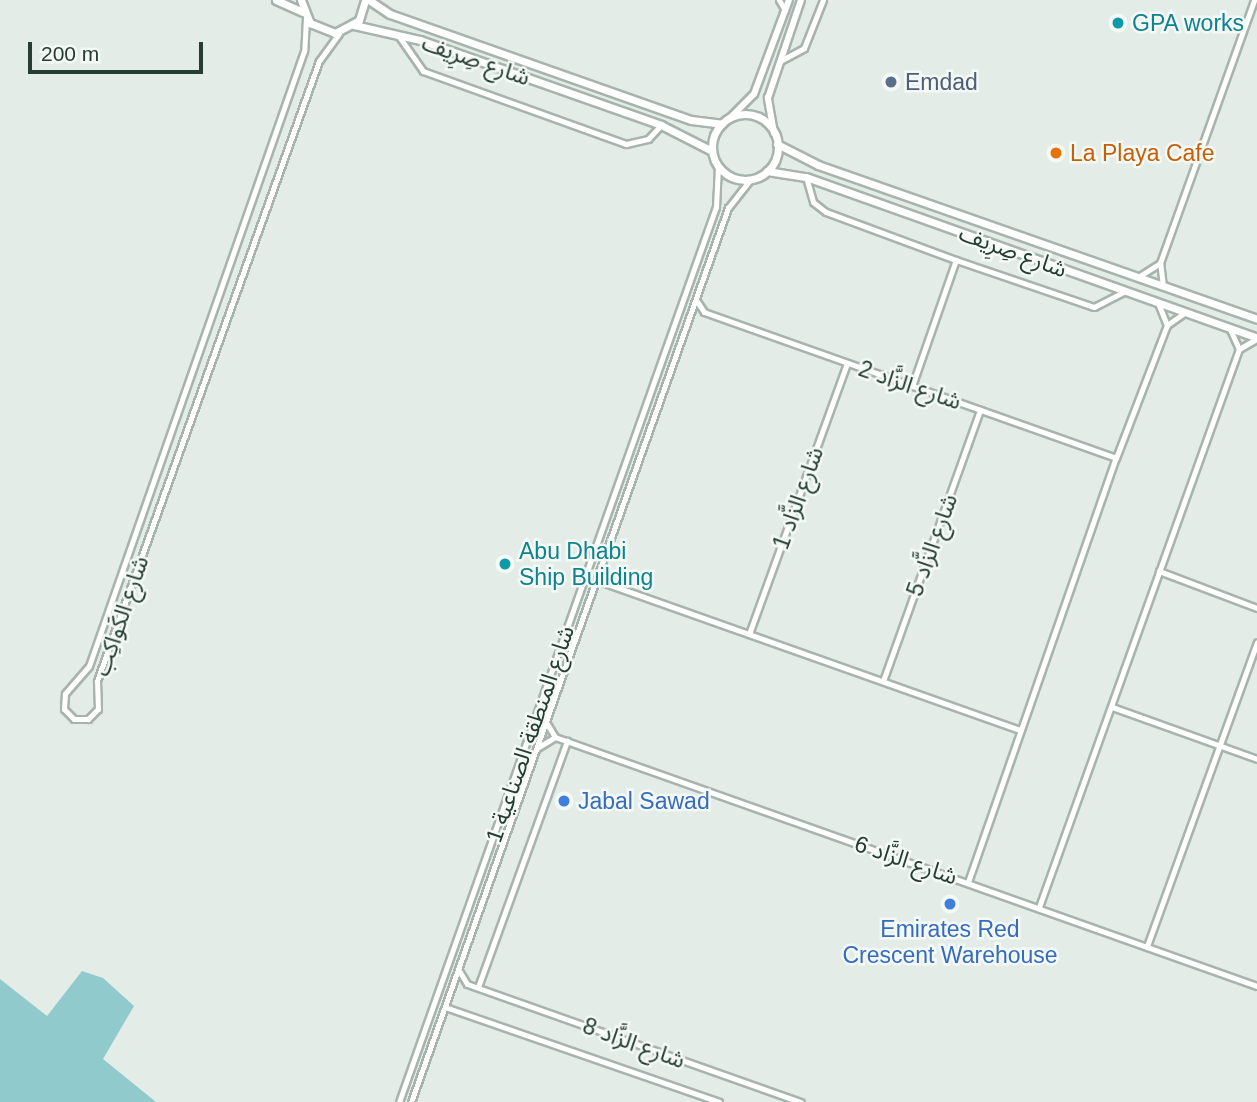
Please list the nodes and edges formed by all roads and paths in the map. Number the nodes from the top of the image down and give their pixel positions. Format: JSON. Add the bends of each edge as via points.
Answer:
{"nodes":[{"id":1,"x":276,"y":0,"type":"edge"},
{"id":2,"x":301,"y":0,"type":"edge"},
{"id":3,"x":367,"y":0,"type":"edge"},
{"id":4,"x":779,"y":0,"type":"edge"},
{"id":5,"x":789,"y":0,"type":"edge"},
{"id":6,"x":801,"y":0,"type":"edge"},
{"id":7,"x":823,"y":0,"type":"edge"},
{"id":8,"x":1254,"y":0,"type":"edge"},
{"id":9,"x":785,"y":10,"type":"junction"},
{"id":10,"x":304,"y":15,"type":"junction"},
{"id":11,"x":354,"y":25,"type":"junction"},
{"id":12,"x":342,"y":32,"type":"junction"},
{"id":13,"x":396,"y":32,"type":"junction"},
{"id":14,"x":780,"y":61,"type":"junction"},
{"id":15,"x":730,"y":118,"type":"junction"},
{"id":16,"x":722,"y":124,"type":"junction"},
{"id":17,"x":661,"y":125,"type":"junction"},
{"id":18,"x":774,"y":133,"type":"junction"},
{"id":19,"x":777,"y":144,"type":"junction"},
{"id":20,"x":712,"y":151,"type":"junction"},
{"id":21,"x":718,"y":166,"type":"junction"},
{"id":22,"x":767,"y":171,"type":"junction"},
{"id":23,"x":806,"y":177,"type":"junction"},
{"id":24,"x":750,"y":180,"type":"junction"},
{"id":25,"x":957,"y":260,"type":"junction"},
{"id":26,"x":1160,"y":263,"type":"junction"},
{"id":27,"x":1138,"y":277,"type":"junction"},
{"id":28,"x":1163,"y":286,"type":"junction"},
{"id":29,"x":1125,"y":291,"type":"junction"},
{"id":30,"x":696,"y":299,"type":"junction"},
{"id":31,"x":1158,"y":303,"type":"junction"},
{"id":32,"x":704,"y":312,"type":"junction"},
{"id":33,"x":1185,"y":313,"type":"junction"},
{"id":34,"x":1257,"y":319,"type":"edge"},
{"id":35,"x":687,"y":324,"type":"junction"},
{"id":36,"x":1167,"y":325,"type":"junction"},
{"id":37,"x":1230,"y":328,"type":"junction"},
{"id":38,"x":1257,"y":338,"type":"edge"},
{"id":39,"x":1239,"y":349,"type":"junction"},
{"id":40,"x":847,"y":363,"type":"junction"},
{"id":41,"x":912,"y":386,"type":"junction"},
{"id":42,"x":980,"y":410,"type":"junction"},
{"id":43,"x":1116,"y":457,"type":"junction"},
{"id":44,"x":1159,"y":571,"type":"junction"},
{"id":45,"x":596,"y":580,"type":"junction"},
{"id":46,"x":1257,"y":608,"type":"edge"},
{"id":47,"x":749,"y":634,"type":"junction"},
{"id":48,"x":1257,"y":642,"type":"edge"},
{"id":49,"x":883,"y":681,"type":"junction"},
{"id":50,"x":1112,"y":706,"type":"junction"},
{"id":51,"x":546,"y":722,"type":"junction"},
{"id":52,"x":1019,"y":730,"type":"junction"},
{"id":53,"x":555,"y":737,"type":"junction"},
{"id":54,"x":567,"y":741,"type":"junction"},
{"id":55,"x":1220,"y":746,"type":"junction"},
{"id":56,"x":537,"y":748,"type":"junction"},
{"id":57,"x":1257,"y":759,"type":"edge"},
{"id":58,"x":968,"y":882,"type":"junction"},
{"id":59,"x":1039,"y":907,"type":"junction"},
{"id":60,"x":1147,"y":946,"type":"junction"},
{"id":61,"x":458,"y":969,"type":"junction"},
{"id":62,"x":1256,"y":983,"type":"edge"},
{"id":63,"x":467,"y":984,"type":"junction"},
{"id":64,"x":478,"y":987,"type":"junction"},
{"id":65,"x":451,"y":991,"type":"junction"},
{"id":66,"x":445,"y":1007,"type":"junction"},
{"id":67,"x":399,"y":1102,"type":"edge"},
{"id":68,"x":411,"y":1102,"type":"edge"},
{"id":69,"x":719,"y":1102,"type":"edge"},
{"id":70,"x":801,"y":1102,"type":"edge"}],
"edges":[{"from":1,"to":10,"type":"main road"},
{"from":2,"to":10,"type":"main road"},
{"from":3,"to":11,"type":"main road"},
{"from":3,"to":16,"type":"main road","name":"شارع صِرِيف","via":[[390,14],[691,120]]},
{"from":4,"to":9,"type":"street"},
{"from":5,"to":9,"type":"street"},
{"from":6,"to":14,"type":"street"},
{"from":7,"to":14,"type":"street","via":[[804,48]]},
{"from":8,"to":26,"type":"street"},
{"from":9,"to":15,"type":"street","via":[[754,94]]},
{"from":10,"to":12,"type":"main road","via":[[321,30]]},
{"from":10,"to":12,"type":"street","name":"شارع الكَواكِب","via":[[304,51],[89,666],[65,694],[64,709],[74,719],[88,719],[98,709],[97,681],[319,61]]},
{"from":11,"to":12,"type":"main road"},
{"from":11,"to":13,"type":"main road","name":"شارع صِرِيف"},
{"from":13,"to":17,"type":"main road","name":"شارع صِرِيف"},
{"from":13,"to":17,"type":"street","via":[[413,65],[423,71],[626,144],[648,139]]},
{"from":14,"to":18,"type":"street","via":[[768,98]]},
{"from":15,"to":16,"type":"main road"},
{"from":15,"to":18,"type":"main road","via":[[750,115]]},
{"from":16,"to":20,"type":"main road"},
{"from":17,"to":20,"type":"main road","name":"شارع صِرِيف"},
{"from":18,"to":19,"type":"main road"},
{"from":19,"to":22,"type":"main road"},
{"from":19,"to":27,"type":"main road","name":"شارع صِرِيف","via":[[818,165]]},
{"from":20,"to":21,"type":"main road"},
{"from":21,"to":24,"type":"main road","via":[[732,178]]},
{"from":21,"to":67,"type":"street","name":"شارع المنطقة الصناعية 1","via":[[716,207]]},
{"from":22,"to":23,"type":"main road","name":"شارع صِرِيف"},
{"from":22,"to":24,"type":"main road"},
{"from":23,"to":25,"type":"street","via":[[813,202],[826,212]]},
{"from":23,"to":29,"type":"main road","name":"شارع صِرِيف"},
{"from":24,"to":30,"type":"street","name":"شارع المنطقة الصناعية 1","via":[[731,203]]},
{"from":25,"to":29,"type":"street","via":[[1094,307]]},
{"from":25,"to":41,"type":"street"},
{"from":26,"to":27,"type":"street"},
{"from":26,"to":28,"type":"street"},
{"from":27,"to":28,"type":"main road","name":"شارع صِرِيف"},
{"from":28,"to":34,"type":"main road","name":"شارع صِرِيف"},
{"from":29,"to":31,"type":"main road","name":"شارع صِرِيف"},
{"from":30,"to":32,"type":"street"},
{"from":30,"to":35,"type":"street","name":"شارع المنطقة الصناعية 1"},
{"from":31,"to":33,"type":"main road","name":"شارع صِرِيف"},
{"from":31,"to":36,"type":"street"},
{"from":32,"to":35,"type":"street"},
{"from":32,"to":40,"type":"street","name":"شارع الزَّاد 2"},
{"from":33,"to":36,"type":"street"},
{"from":33,"to":37,"type":"main road","name":"شارع صِرِيف"},
{"from":35,"to":45,"type":"street","name":"شارع المنطقة الصناعية 1"},
{"from":36,"to":43,"type":"street"},
{"from":37,"to":38,"type":"main road","name":"شارع صِرِيف"},
{"from":37,"to":39,"type":"street"},
{"from":38,"to":39,"type":"street"},
{"from":39,"to":44,"type":"street"},
{"from":40,"to":41,"type":"street","name":"شارع الزَّاد 2"},
{"from":40,"to":47,"type":"street","name":"شارع الزَّاد 1"},
{"from":41,"to":42,"type":"street","name":"شارع الزَّاد 2"},
{"from":42,"to":43,"type":"street","name":"شارع الزَّاد 2"},
{"from":42,"to":49,"type":"street","name":"شارع الزَّاد 5"},
{"from":43,"to":52,"type":"street"},
{"from":44,"to":46,"type":"street"},
{"from":44,"to":50,"type":"street"},
{"from":45,"to":47,"type":"street"},
{"from":45,"to":51,"type":"street","name":"شارع المنطقة الصناعية 1"},
{"from":47,"to":49,"type":"street"},
{"from":48,"to":55,"type":"street"},
{"from":49,"to":52,"type":"street"},
{"from":50,"to":55,"type":"street"},
{"from":50,"to":59,"type":"street"},
{"from":51,"to":53,"type":"street"},
{"from":51,"to":56,"type":"street","name":"شارع المنطقة الصناعية 1"},
{"from":52,"to":58,"type":"street"},
{"from":53,"to":54,"type":"street","name":"شارع الزَّاد 6"},
{"from":53,"to":56,"type":"street"},
{"from":54,"to":58,"type":"street","name":"شارع الزَّاد 6"},
{"from":54,"to":64,"type":"street"},
{"from":55,"to":57,"type":"street"},
{"from":55,"to":60,"type":"street"},
{"from":56,"to":61,"type":"street","name":"شارع المنطقة الصناعية 1"},
{"from":58,"to":59,"type":"street","name":"شارع الزَّاد 6"},
{"from":59,"to":60,"type":"street","name":"شارع الزَّاد 6"},
{"from":60,"to":62,"type":"street","name":"شارع الزَّاد 6"},
{"from":61,"to":63,"type":"street"},
{"from":61,"to":65,"type":"street","name":"شارع المنطقة الصناعية 1"},
{"from":63,"to":64,"type":"street","name":"شارع الزَّاد 8"},
{"from":63,"to":65,"type":"street"},
{"from":64,"to":70,"type":"street","name":"شارع الزَّاد 8"},
{"from":65,"to":66,"type":"street","name":"شارع المنطقة الصناعية 1"},
{"from":66,"to":68,"type":"street","name":"شارع المنطقة الصناعية 1"},
{"from":66,"to":69,"type":"street","name":"شارع الزَّاد 8"}]}
